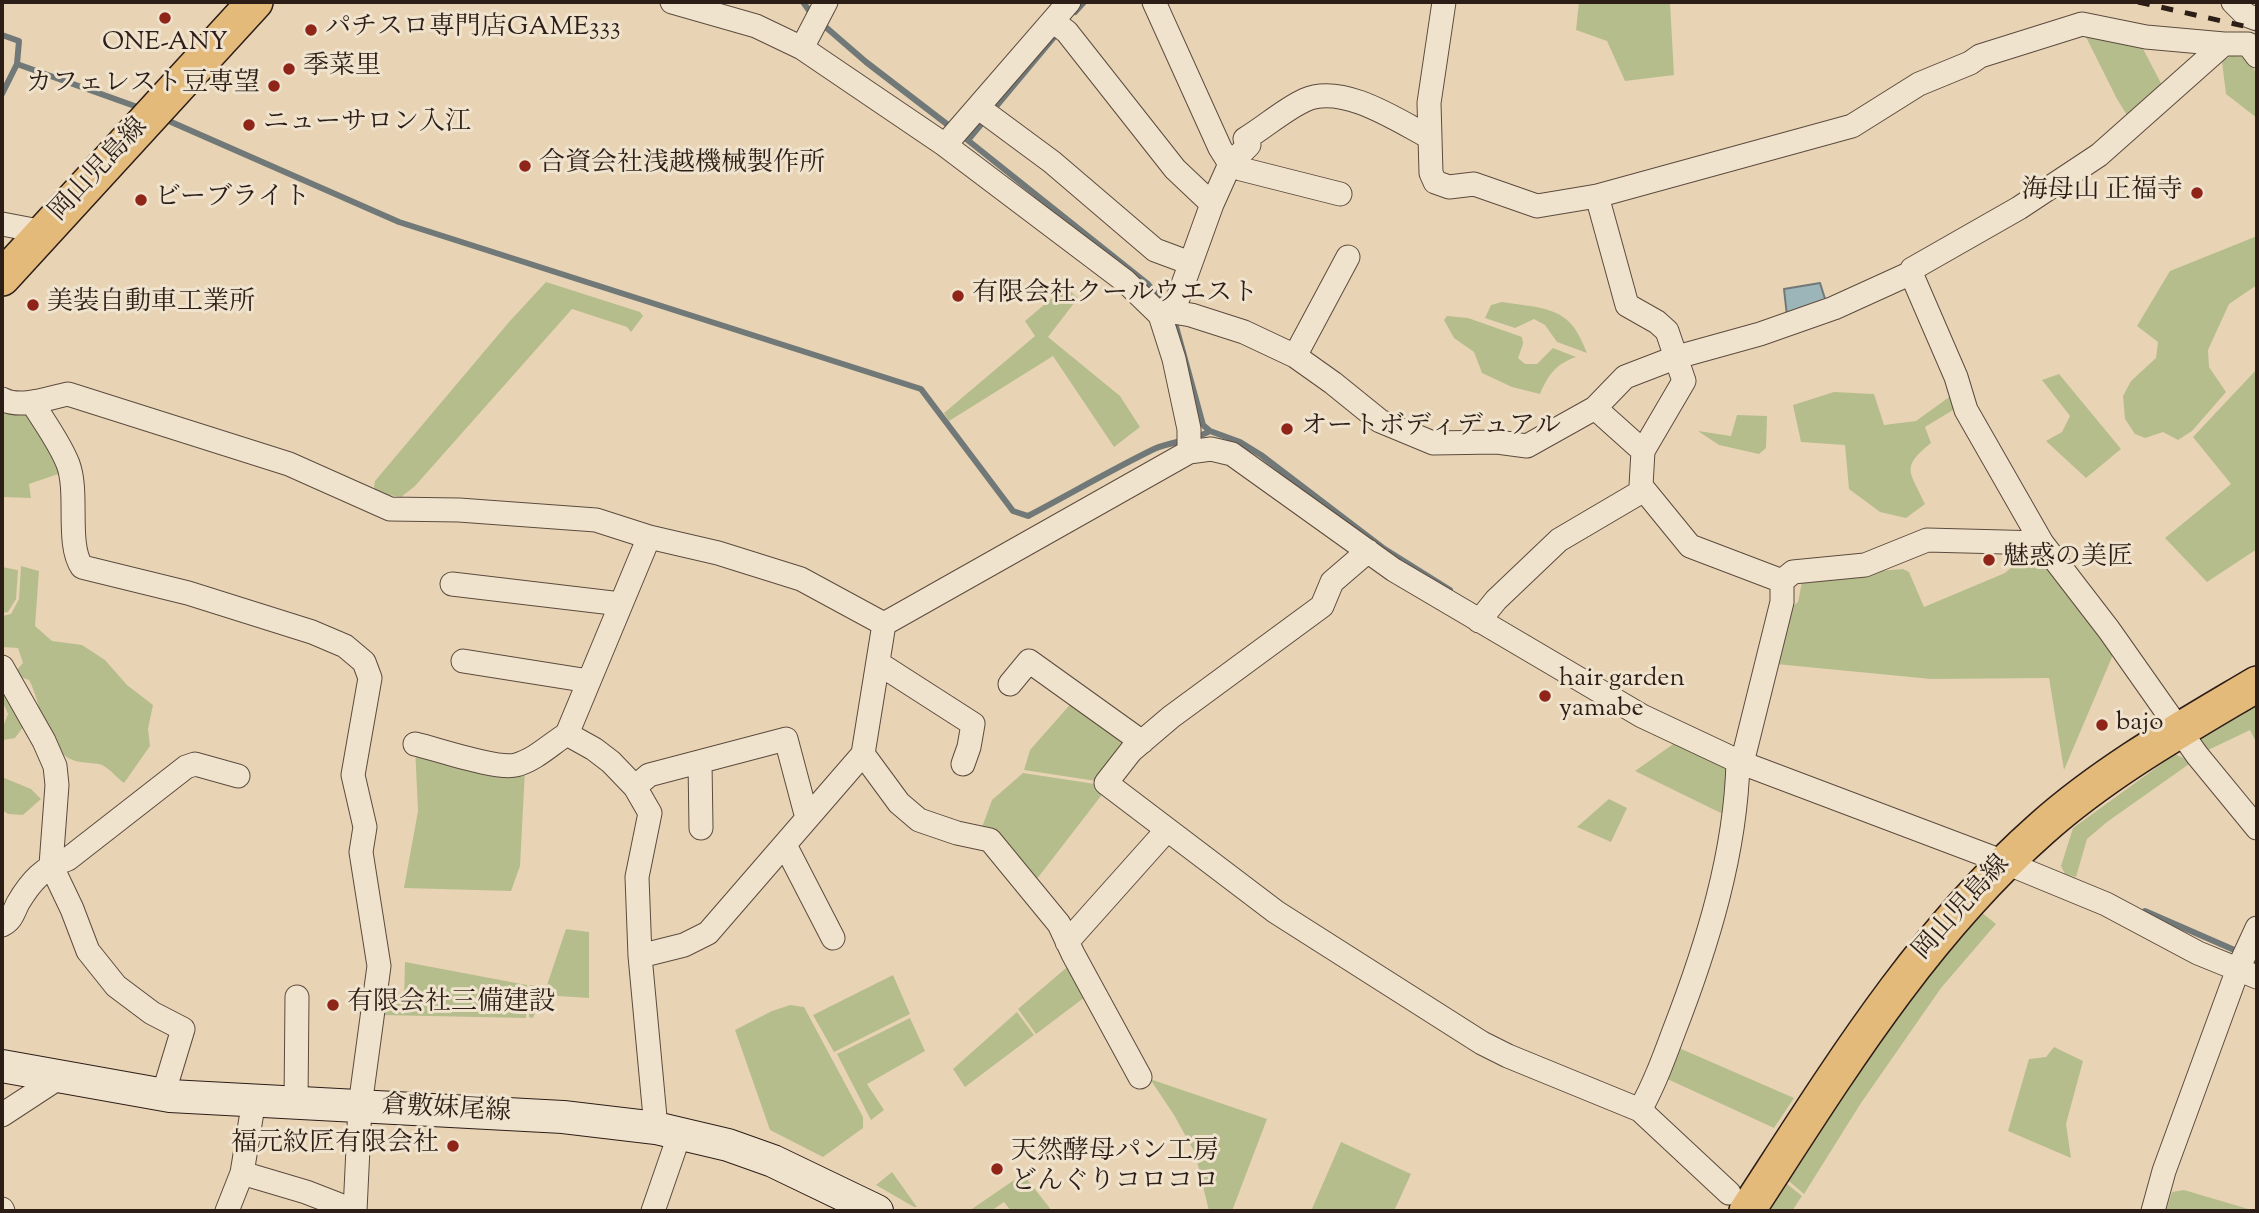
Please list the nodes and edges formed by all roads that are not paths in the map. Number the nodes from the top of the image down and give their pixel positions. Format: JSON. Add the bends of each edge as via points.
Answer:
{"nodes":[{"id":1,"x":255,"y":2,"type":"edge"},
{"id":2,"x":672,"y":2,"type":"edge"},
{"id":3,"x":1069,"y":2,"type":"edge"},
{"id":4,"x":1154,"y":2,"type":"edge"},
{"id":5,"x":1444,"y":2,"type":"edge"},
{"id":6,"x":2233,"y":2,"type":"edge"},
{"id":7,"x":820,"y":15,"type":"edge"},
{"id":8,"x":2256,"y":19,"type":"edge"},
{"id":9,"x":1059,"y":25,"type":"junction"},
{"id":10,"x":2224,"y":44,"type":"junction"},
{"id":11,"x":802,"y":48,"type":"junction"},
{"id":12,"x":2253,"y":50,"type":"edge"},
{"id":13,"x":985,"y":112,"type":"junction"},
{"id":14,"x":952,"y":136,"type":"junction"},
{"id":15,"x":1429,"y":137,"type":"junction"},
{"id":16,"x":1230,"y":164,"type":"junction"},
{"id":17,"x":1340,"y":194,"type":"dead end"},
{"id":18,"x":1597,"y":196,"type":"junction"},
{"id":19,"x":1212,"y":204,"type":"junction"},
{"id":20,"x":2,"y":224,"type":"edge"},
{"id":21,"x":44,"y":232,"type":"junction"},
{"id":22,"x":1348,"y":257,"type":"dead end"},
{"id":23,"x":1190,"y":263,"type":"junction"},
{"id":24,"x":1911,"y":273,"type":"junction"},
{"id":25,"x":2,"y":278,"type":"edge"},
{"id":26,"x":1166,"y":314,"type":"junction"},
{"id":27,"x":1295,"y":356,"type":"junction"},
{"id":28,"x":1677,"y":357,"type":"junction"},
{"id":29,"x":2,"y":399,"type":"edge"},
{"id":30,"x":32,"y":402,"type":"junction"},
{"id":31,"x":1595,"y":408,"type":"junction"},
{"id":32,"x":1189,"y":443,"type":"junction"},
{"id":33,"x":1643,"y":451,"type":"junction"},
{"id":34,"x":1644,"y":490,"type":"junction"},
{"id":35,"x":649,"y":537,"type":"junction"},
{"id":36,"x":2042,"y":543,"type":"junction"},
{"id":37,"x":1368,"y":551,"type":"junction"},
{"id":38,"x":1782,"y":581,"type":"junction"},
{"id":39,"x":452,"y":584,"type":"dead end"},
{"id":40,"x":621,"y":604,"type":"junction"},
{"id":41,"x":1483,"y":615,"type":"junction"},
{"id":42,"x":884,"y":624,"type":"junction"},
{"id":43,"x":463,"y":661,"type":"dead end"},
{"id":44,"x":878,"y":663,"type":"junction"},
{"id":45,"x":2,"y":667,"type":"edge"},
{"id":46,"x":589,"y":681,"type":"junction"},
{"id":47,"x":1010,"y":684,"type":"dead end"},
{"id":48,"x":2257,"y":684,"type":"edge"},
{"id":49,"x":2178,"y":730,"type":"junction"},
{"id":50,"x":567,"y":734,"type":"junction"},
{"id":51,"x":1142,"y":742,"type":"junction"},
{"id":52,"x":415,"y":744,"type":"dead end"},
{"id":53,"x":863,"y":754,"type":"junction"},
{"id":54,"x":1743,"y":758,"type":"junction"},
{"id":55,"x":700,"y":762,"type":"junction"},
{"id":56,"x":963,"y":764,"type":"dead end"},
{"id":57,"x":238,"y":776,"type":"dead end"},
{"id":58,"x":635,"y":787,"type":"junction"},
{"id":59,"x":807,"y":818,"type":"junction"},
{"id":60,"x":701,"y":828,"type":"dead end"},
{"id":61,"x":2257,"y":828,"type":"edge"},
{"id":62,"x":1167,"y":830,"type":"junction"},
{"id":63,"x":785,"y":845,"type":"junction"},
{"id":64,"x":2004,"y":862,"type":"junction"},
{"id":65,"x":51,"y":865,"type":"junction"},
{"id":66,"x":2,"y":925,"type":"edge"},
{"id":67,"x":833,"y":938,"type":"dead end"},
{"id":68,"x":1067,"y":942,"type":"junction"},
{"id":69,"x":640,"y":956,"type":"junction"},
{"id":70,"x":2249,"y":956,"type":"edge"},
{"id":71,"x":297,"y":997,"type":"dead end"},
{"id":72,"x":2,"y":1066,"type":"edge"},
{"id":73,"x":60,"y":1077,"type":"junction"},
{"id":74,"x":1140,"y":1077,"type":"dead end"},
{"id":75,"x":163,"y":1095,"type":"junction"},
{"id":76,"x":254,"y":1100,"type":"junction"},
{"id":77,"x":296,"y":1103,"type":"junction"},
{"id":78,"x":360,"y":1106,"type":"junction"},
{"id":79,"x":1640,"y":1110,"type":"junction"},
{"id":80,"x":2,"y":1115,"type":"edge"},
{"id":81,"x":668,"y":1131,"type":"junction"},
{"id":82,"x":242,"y":1173,"type":"junction"},
{"id":83,"x":1738,"y":1202,"type":"edge"},
{"id":84,"x":227,"y":1211,"type":"edge"},
{"id":85,"x":355,"y":1211,"type":"edge"},
{"id":86,"x":653,"y":1211,"type":"edge"},
{"id":87,"x":877,"y":1211,"type":"edge"},
{"id":88,"x":2153,"y":1211,"type":"edge"}],
"edges":[{"from":1,"to":21,"type":"main road","name":"岡山児島線"},
{"from":2,"to":11,"type":"street","via":[[757,26]]},
{"from":3,"to":9,"type":"street"},
{"from":4,"to":16,"type":"street"},
{"from":5,"to":15,"type":"street","via":[[1429,103]]},
{"from":6,"to":8,"type":"street"},
{"from":7,"to":11,"type":"street"},
{"from":8,"to":12,"type":"street"},
{"from":9,"to":13,"type":"street"},
{"from":9,"to":19,"type":"street","via":[[1175,169]]},
{"from":10,"to":12,"type":"street"},
{"from":10,"to":18,"type":"street","via":[[2146,37],[2092,25],[2071,27],[1980,56],[1919,84],[1852,126]]},
{"from":10,"to":24,"type":"street","via":[[2099,155]]},
{"from":11,"to":14,"type":"street"},
{"from":13,"to":14,"type":"street"},
{"from":13,"to":23,"type":"street","via":[[1155,250]]},
{"from":14,"to":26,"type":"street"},
{"from":15,"to":16,"type":"street","via":[[1372,108],[1326,95],[1306,99],[1245,139],[1249,145]]},
{"from":15,"to":18,"type":"street","via":[[1431,173],[1435,182],[1449,187],[1474,184],[1537,205]]},
{"from":16,"to":17,"type":"street"},
{"from":16,"to":19,"type":"street"},
{"from":18,"to":28,"type":"street","via":[[1627,305],[1667,331]]},
{"from":19,"to":23,"type":"street"},
{"from":20,"to":21,"type":"street"},
{"from":21,"to":25,"type":"main road","name":"岡山児島線"},
{"from":22,"to":27,"type":"street"},
{"from":23,"to":26,"type":"street"},
{"from":24,"to":28,"type":"street","via":[[1834,308]]},
{"from":24,"to":36,"type":"street","via":[[1966,410]]},
{"from":26,"to":27,"type":"street","via":[[1191,315],[1244,332]]},
{"from":26,"to":32,"type":"street"},
{"from":27,"to":31,"type":"street","via":[[1380,421],[1433,443],[1527,446]]},
{"from":28,"to":31,"type":"street","via":[[1625,377]]},
{"from":28,"to":33,"type":"street","via":[[1684,381]]},
{"from":29,"to":30,"type":"street"},
{"from":30,"to":35,"type":"street","via":[[68,394],[289,464],[390,509],[596,520]]},
{"from":30,"to":78,"type":"street","via":[[69,465],[75,558],[82,567],[188,593],[312,632],[345,646],[364,662],[370,678],[352,775],[365,827],[361,852],[379,966]]},
{"from":31,"to":33,"type":"street"},
{"from":32,"to":37,"type":"street","via":[[1232,454]]},
{"from":32,"to":42,"type":"street"},
{"from":33,"to":34,"type":"street"},
{"from":34,"to":38,"type":"street","via":[[1690,546]]},
{"from":34,"to":41,"type":"street","via":[[1559,540]]},
{"from":35,"to":40,"type":"street"},
{"from":35,"to":42,"type":"street","via":[[718,552],[801,579]]},
{"from":36,"to":38,"type":"street","via":[[1927,540],[1865,565],[1793,572]]},
{"from":36,"to":49,"type":"street"},
{"from":37,"to":41,"type":"street","via":[[1394,570]]},
{"from":37,"to":51,"type":"street","via":[[1332,582],[1322,606]]},
{"from":38,"to":54,"type":"street","via":[[1782,603]]},
{"from":39,"to":40,"type":"street"},
{"from":40,"to":46,"type":"street"},
{"from":41,"to":54,"type":"street","via":[[1642,716]]},
{"from":42,"to":44,"type":"street"},
{"from":43,"to":46,"type":"street"},
{"from":44,"to":53,"type":"street"},
{"from":44,"to":56,"type":"street","via":[[973,724]]},
{"from":45,"to":65,"type":"street","via":[[55,766]]},
{"from":46,"to":50,"type":"street"},
{"from":47,"to":51,"type":"street","via":[[1029,661]]},
{"from":48,"to":49,"type":"main road","name":"岡山児島線"},
{"from":49,"to":61,"type":"street"},
{"from":49,"to":64,"type":"main road","name":"岡山児島線","via":[[2098,784]]},
{"from":50,"to":52,"type":"street","via":[[513,766]]},
{"from":50,"to":58,"type":"street","via":[[611,762]]},
{"from":51,"to":62,"type":"street","via":[[1107,783]]},
{"from":53,"to":59,"type":"street"},
{"from":53,"to":68,"type":"street","via":[[919,820],[990,840],[1059,924]]},
{"from":54,"to":64,"type":"street"},
{"from":54,"to":79,"type":"street","via":[[1731,836],[1699,962]]},
{"from":55,"to":58,"type":"street","via":[[649,775]]},
{"from":55,"to":59,"type":"street","via":[[786,739]]},
{"from":55,"to":60,"type":"street"},
{"from":57,"to":65,"type":"street","via":[[195,764],[186,767],[68,859]]},
{"from":58,"to":69,"type":"street","via":[[650,813],[637,877]]},
{"from":59,"to":63,"type":"street"},
{"from":62,"to":68,"type":"street"},
{"from":62,"to":79,"type":"street","via":[[1276,912],[1482,1043]]},
{"from":63,"to":67,"type":"street"},
{"from":63,"to":69,"type":"street","via":[[708,933],[684,945]]},
{"from":64,"to":70,"type":"street","via":[[2106,904],[2178,943]]},
{"from":64,"to":83,"type":"main road","name":"岡山児島線","via":[[1911,967]]},
{"from":65,"to":66,"type":"street","via":[[27,889],[10,921]]},
{"from":65,"to":75,"type":"street","via":[[95,960],[116,986],[183,1029]]},
{"from":68,"to":74,"type":"street"},
{"from":69,"to":81,"type":"street"},
{"from":70,"to":88,"type":"street","via":[[2164,1171]]},
{"from":71,"to":77,"type":"street"},
{"from":72,"to":73,"type":"main road","name":"倉敷妹尾線"},
{"from":73,"to":75,"type":"main road","name":"倉敷妹尾線"},
{"from":73,"to":80,"type":"street"},
{"from":75,"to":76,"type":"main road","name":"倉敷妹尾線"},
{"from":76,"to":77,"type":"main road","name":"倉敷妹尾線"},
{"from":76,"to":82,"type":"street"},
{"from":77,"to":78,"type":"main road","name":"倉敷妹尾線"},
{"from":78,"to":81,"type":"main road","name":"倉敷妹尾線","via":[[564,1117]]},
{"from":78,"to":85,"type":"street"},
{"from":79,"to":83,"type":"street"},
{"from":81,"to":86,"type":"street"},
{"from":81,"to":87,"type":"main road","name":"倉敷妹尾線","via":[[773,1161]]},
{"from":82,"to":84,"type":"street"},
{"from":82,"to":85,"type":"street"}]}
